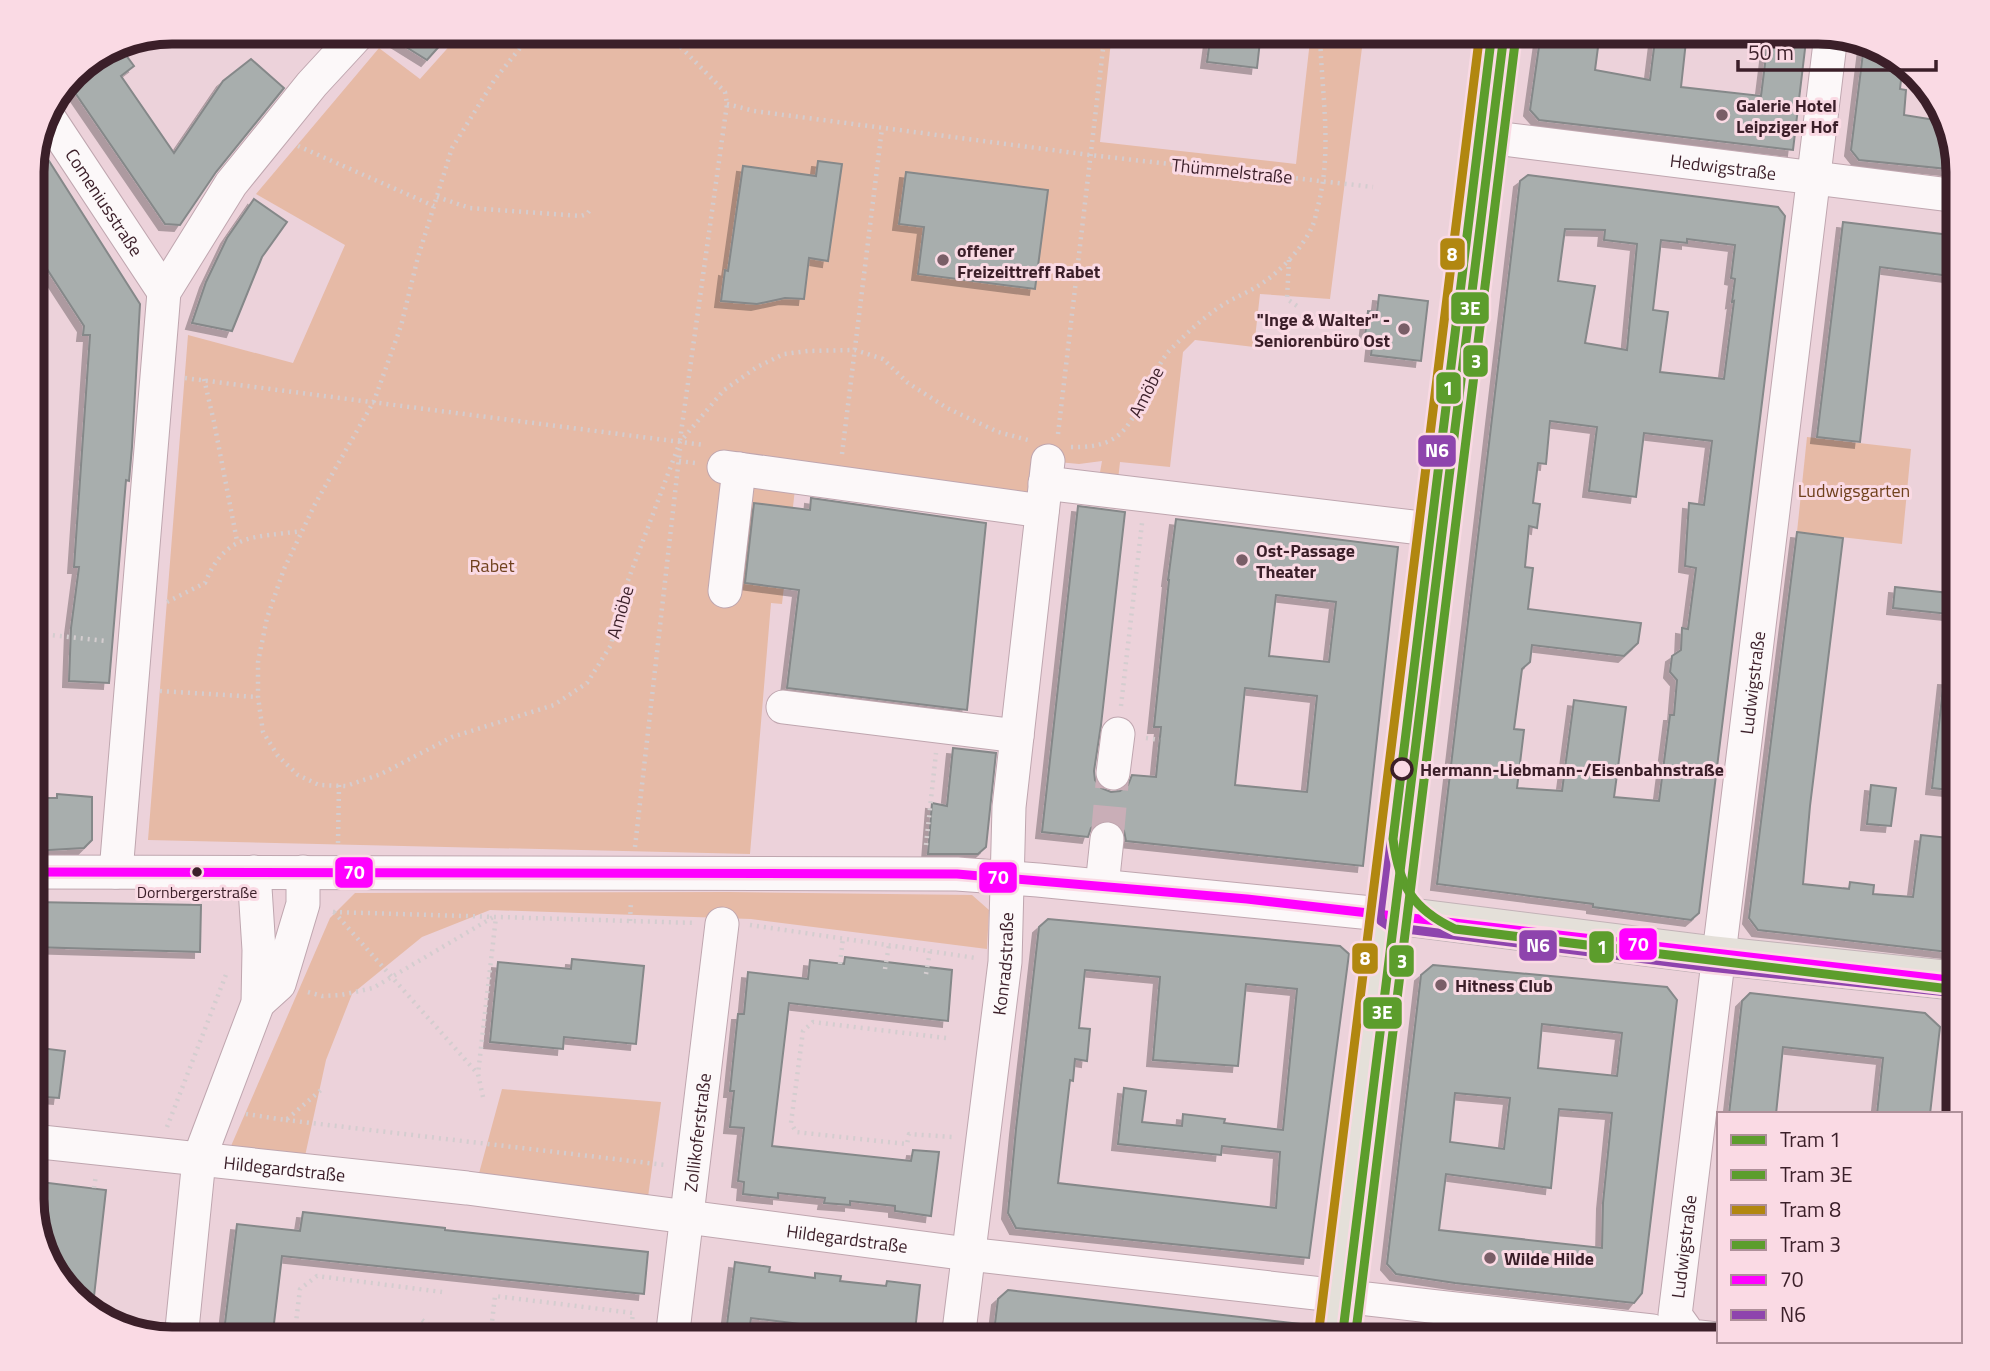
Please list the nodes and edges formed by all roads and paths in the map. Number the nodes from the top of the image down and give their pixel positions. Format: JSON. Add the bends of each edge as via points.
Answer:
{"nodes":[{"id":1,"x":349,"y":44,"type":"edge"},
{"id":2,"x":523,"y":44,"type":"edge"},
{"id":3,"x":678,"y":44,"type":"edge"},
{"id":4,"x":1104,"y":44,"type":"edge"},
{"id":5,"x":1320,"y":44,"type":"edge"},
{"id":6,"x":1499,"y":44,"type":"edge"},
{"id":7,"x":1830,"y":45,"type":"edge"},
{"id":8,"x":727,"y":104,"type":"junction"},
{"id":9,"x":53,"y":125,"type":"edge"},
{"id":10,"x":882,"y":128,"type":"junction"},
{"id":11,"x":271,"y":134,"type":"junction"},
{"id":12,"x":1487,"y":137,"type":"junction"},
{"id":13,"x":1090,"y":155,"type":"junction"},
{"id":14,"x":1813,"y":178,"type":"junction"},
{"id":15,"x":1324,"y":181,"type":"junction"},
{"id":16,"x":1374,"y":187,"type":"dead end"},
{"id":17,"x":1946,"y":195,"type":"edge"},
{"id":18,"x":437,"y":197,"type":"junction"},
{"id":19,"x":435,"y":205,"type":"junction"},
{"id":20,"x":590,"y":210,"type":"dead end"},
{"id":21,"x":1289,"y":260,"type":"junction"},
{"id":22,"x":164,"y":292,"type":"junction"},
{"id":23,"x":1297,"y":306,"type":"dead end"},
{"id":24,"x":855,"y":350,"type":"junction"},
{"id":25,"x":374,"y":401,"type":"junction"},
{"id":26,"x":680,"y":442,"type":"junction"},
{"id":27,"x":1046,"y":475,"type":"junction"},
{"id":28,"x":838,"y":483,"type":"junction"},
{"id":29,"x":1145,"y":495,"type":"junction"},
{"id":30,"x":303,"y":530,"type":"junction"},
{"id":31,"x":1438,"y":530,"type":"junction"},
{"id":32,"x":237,"y":541,"type":"junction"},
{"id":33,"x":725,"y":591,"type":"dead end"},
{"id":34,"x":166,"y":603,"type":"dead end"},
{"id":35,"x":44,"y":634,"type":"edge"},
{"id":36,"x":135,"y":645,"type":"junction"},
{"id":37,"x":131,"y":689,"type":"junction"},
{"id":38,"x":258,"y":697,"type":"junction"},
{"id":39,"x":783,"y":707,"type":"dead end"},
{"id":40,"x":939,"y":726,"type":"junction"},
{"id":41,"x":1118,"y":734,"type":"junction"},
{"id":42,"x":1017,"y":736,"type":"junction"},
{"id":43,"x":1160,"y":740,"type":"dead end"},
{"id":44,"x":1113,"y":773,"type":"tunnel mouth"},
{"id":45,"x":340,"y":785,"type":"junction"},
{"id":46,"x":1107,"y":839,"type":"tunnel mouth"},
{"id":47,"x":44,"y":872,"type":"edge"},
{"id":48,"x":117,"y":872,"type":"junction"},
{"id":49,"x":279,"y":872,"type":"junction"},
{"id":50,"x":338,"y":872,"type":"junction"},
{"id":51,"x":632,"y":873,"type":"junction"},
{"id":52,"x":923,"y":874,"type":"junction"},
{"id":53,"x":1009,"y":877,"type":"junction"},
{"id":54,"x":1102,"y":886,"type":"junction"},
{"id":55,"x":1392,"y":915,"type":"junction"},
{"id":56,"x":496,"y":916,"type":"junction"},
{"id":57,"x":630,"y":921,"type":"junction"},
{"id":58,"x":722,"y":924,"type":"junction"},
{"id":59,"x":843,"y":938,"type":"junction"},
{"id":60,"x":889,"y":945,"type":"junction"},
{"id":61,"x":930,"y":951,"type":"junction"},
{"id":62,"x":1717,"y":955,"type":"junction"},
{"id":63,"x":232,"y":960,"type":"dead end"},
{"id":64,"x":1005,"y":962,"type":"junction"},
{"id":65,"x":840,"y":964,"type":"dead end"},
{"id":66,"x":885,"y":969,"type":"dead end"},
{"id":67,"x":926,"y":974,"type":"dead end"},
{"id":68,"x":392,"y":977,"type":"junction"},
{"id":69,"x":1946,"y":980,"type":"edge"},
{"id":70,"x":268,"y":993,"type":"junction"},
{"id":71,"x":946,"y":1038,"type":"dead end"},
{"id":72,"x":478,"y":1074,"type":"junction"},
{"id":73,"x":321,"y":1090,"type":"dead end"},
{"id":74,"x":483,"y":1097,"type":"dead end"},
{"id":75,"x":218,"y":1109,"type":"junction"},
{"id":76,"x":286,"y":1120,"type":"junction"},
{"id":77,"x":952,"y":1138,"type":"dead end"},
{"id":78,"x":44,"y":1142,"type":"edge"},
{"id":79,"x":157,"y":1154,"type":"junction"},
{"id":80,"x":199,"y":1159,"type":"junction"},
{"id":81,"x":675,"y":1216,"type":"junction"},
{"id":82,"x":968,"y":1254,"type":"junction"},
{"id":83,"x":442,"y":1292,"type":"dead end"},
{"id":84,"x":1346,"y":1297,"type":"junction"},
{"id":85,"x":422,"y":1320,"type":"dead end"},
{"id":86,"x":182,"y":1327,"type":"edge"},
{"id":87,"x":295,"y":1327,"type":"edge"},
{"id":88,"x":432,"y":1327,"type":"edge"},
{"id":89,"x":491,"y":1327,"type":"edge"},
{"id":90,"x":631,"y":1327,"type":"edge"},
{"id":91,"x":672,"y":1327,"type":"edge"},
{"id":92,"x":959,"y":1327,"type":"edge"},
{"id":93,"x":1342,"y":1327,"type":"edge"},
{"id":94,"x":1617,"y":1327,"type":"edge"},
{"id":95,"x":1672,"y":1327,"type":"edge"}],
"edges":[{"from":1,"to":11,"type":"street"},
{"from":2,"to":18,"type":"path","name":"Amöbe","via":[[495,79],[452,148]]},
{"from":3,"to":8,"type":"path","via":[[725,92]]},
{"from":4,"to":13,"type":"path"},
{"from":5,"to":15,"type":"path","name":"Amöbe","via":[[1326,129]]},
{"from":6,"to":12,"type":"main road"},
{"from":7,"to":14,"type":"street","name":"Ludwigstraße"},
{"from":8,"to":10,"type":"path","name":"Thümmelstraße"},
{"from":8,"to":26,"type":"path"},
{"from":9,"to":22,"type":"street","name":"Comeniusstraße"},
{"from":10,"to":13,"type":"path","name":"Thümmelstraße"},
{"from":10,"to":24,"type":"path"},
{"from":11,"to":19,"type":"path"},
{"from":11,"to":22,"type":"street","via":[[231,184]]},
{"from":12,"to":14,"type":"street","name":"Hedwigstraße"},
{"from":12,"to":31,"type":"main road"},
{"from":13,"to":15,"type":"path","name":"Thümmelstraße"},
{"from":13,"to":27,"type":"path","via":[[1057,442]]},
{"from":14,"to":17,"type":"street","name":"Hedwigstraße"},
{"from":14,"to":62,"type":"street","name":"Ludwigstraße"},
{"from":15,"to":16,"type":"path","name":"Thümmelstraße"},
{"from":15,"to":21,"type":"path","name":"Amöbe","via":[[1312,227]]},
{"from":18,"to":19,"type":"path","name":"Amöbe"},
{"from":18,"to":20,"type":"path","via":[[470,208],[582,216]]},
{"from":19,"to":25,"type":"path","name":"Amöbe"},
{"from":21,"to":23,"type":"path","via":[[1287,299]]},
{"from":21,"to":27,"type":"path","name":"Amöbe","via":[[1260,285],[1194,326],[1165,355],[1129,426],[1114,440]]},
{"from":22,"to":36,"type":"street"},
{"from":24,"to":26,"type":"path","name":"Amöbe","via":[[784,354],[757,368],[724,390]]},
{"from":24,"to":27,"type":"path","name":"Amöbe","via":[[883,359],[908,383],[947,408],[998,432]]},
{"from":24,"to":28,"type":"path"},
{"from":25,"to":26,"type":"path"},
{"from":25,"to":30,"type":"path","name":"Amöbe"},
{"from":25,"to":32,"type":"path","via":[[204,379]]},
{"from":26,"to":45,"type":"path","name":"Amöbe","via":[[621,599],[611,645],[587,683],[554,705],[452,737],[381,774]]},
{"from":26,"to":51,"type":"path"},
{"from":27,"to":28,"type":"street"},
{"from":27,"to":29,"type":"street"},
{"from":27,"to":42,"type":"street","name":"Konradstraße"},
{"from":28,"to":33,"type":"street","via":[[732,468]]},
{"from":29,"to":31,"type":"street"},
{"from":29,"to":41,"type":"path"},
{"from":30,"to":32,"type":"path"},
{"from":30,"to":38,"type":"path","name":"Amöbe","via":[[267,618],[258,662]]},
{"from":31,"to":55,"type":"main road"},
{"from":32,"to":34,"type":"path","via":[[224,552],[205,583]]},
{"from":35,"to":36,"type":"path"},
{"from":36,"to":37,"type":"street"},
{"from":37,"to":38,"type":"path"},
{"from":37,"to":48,"type":"street"},
{"from":38,"to":45,"type":"path","name":"Amöbe","via":[[264,732],[278,756],[298,775],[319,785]]},
{"from":39,"to":40,"type":"street"},
{"from":40,"to":42,"type":"street"},
{"from":40,"to":52,"type":"path"},
{"from":41,"to":43,"type":"path"},
{"from":41,"to":44,"type":"street"},
{"from":42,"to":53,"type":"street","name":"Konradstraße","via":[[1009,807]]},
{"from":45,"to":50,"type":"path"},
{"from":46,"to":54,"type":"street"},
{"from":47,"to":48,"type":"street"},
{"from":48,"to":49,"type":"street"},
{"from":49,"to":50,"type":"street"},
{"from":49,"to":70,"type":"street","via":[[259,950]]},
{"from":49,"to":70,"type":"street","via":[[303,904]]},
{"from":50,"to":51,"type":"street"},
{"from":51,"to":52,"type":"street"},
{"from":51,"to":57,"type":"path"},
{"from":52,"to":53,"type":"street"},
{"from":53,"to":54,"type":"street"},
{"from":53,"to":64,"type":"street","name":"Konradstraße"},
{"from":54,"to":55,"type":"street"},
{"from":55,"to":62,"type":"main road"},
{"from":55,"to":84,"type":"main road"},
{"from":56,"to":57,"type":"path"},
{"from":56,"to":68,"type":"path"},
{"from":56,"to":68,"type":"path","via":[[333,912]]},
{"from":56,"to":72,"type":"path"},
{"from":57,"to":58,"type":"path"},
{"from":58,"to":59,"type":"path"},
{"from":58,"to":81,"type":"street","name":"Zollikoferstraße"},
{"from":59,"to":60,"type":"path"},
{"from":59,"to":65,"type":"path"},
{"from":60,"to":61,"type":"path"},
{"from":60,"to":66,"type":"path"},
{"from":61,"to":64,"type":"path"},
{"from":61,"to":67,"type":"path"},
{"from":62,"to":69,"type":"main road"},
{"from":62,"to":95,"type":"street","name":"Ludwigstraße"},
{"from":63,"to":79,"type":"path"},
{"from":64,"to":82,"type":"street","name":"Konradstraße"},
{"from":68,"to":70,"type":"path","via":[[373,988],[341,995]]},
{"from":68,"to":72,"type":"path"},
{"from":70,"to":75,"type":"street"},
{"from":71,"to":77,"type":"path","via":[[813,1022],[803,1031],[791,1123],[796,1132],[907,1144],[909,1134]]},
{"from":72,"to":74,"type":"path"},
{"from":73,"to":76,"type":"path"},
{"from":75,"to":76,"type":"path"},
{"from":75,"to":80,"type":"street"},
{"from":76,"to":81,"type":"path","via":[[669,1166]]},
{"from":78,"to":79,"type":"street","name":"Hildegardstraße"},
{"from":79,"to":80,"type":"street","name":"Hildegardstraße"},
{"from":80,"to":81,"type":"street","name":"Hildegardstraße"},
{"from":80,"to":86,"type":"street"},
{"from":81,"to":82,"type":"street","name":"Hildegardstraße"},
{"from":81,"to":91,"type":"street","name":"Zollikoferstraße"},
{"from":82,"to":84,"type":"street","name":"Hildegardstraße"},
{"from":82,"to":92,"type":"street","name":"Konradstraße"},
{"from":83,"to":87,"type":"path","via":[[317,1276],[300,1289]]},
{"from":84,"to":93,"type":"main road"},
{"from":84,"to":94,"type":"street","name":"Hildegardstraße"},
{"from":85,"to":88,"type":"path"},
{"from":89,"to":90,"type":"path","via":[[495,1296],[633,1312]]}]}
